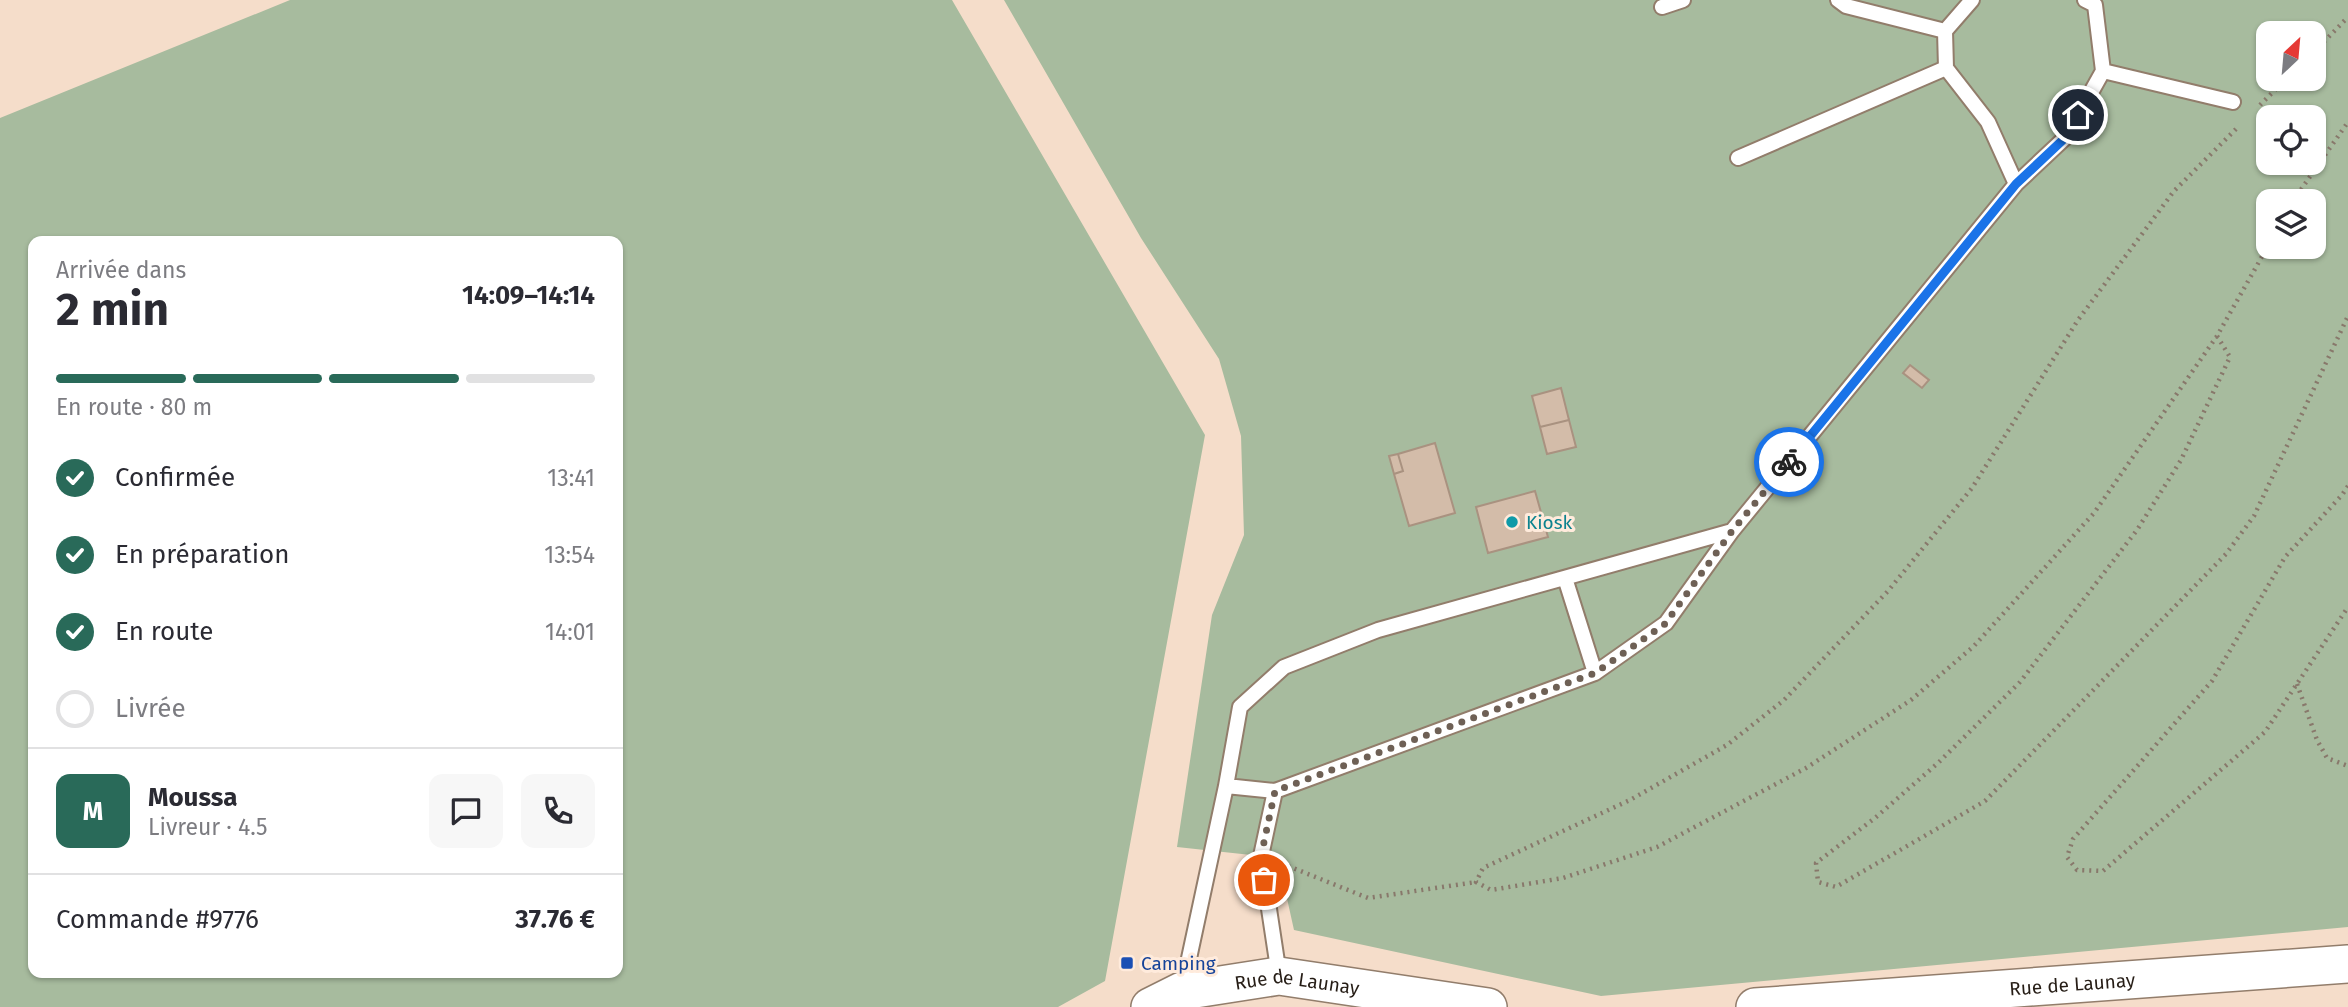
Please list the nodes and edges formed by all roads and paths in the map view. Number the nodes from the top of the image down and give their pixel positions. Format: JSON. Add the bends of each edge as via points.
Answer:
{"nodes":[{"id":1,"x":1683,"y":0,"type":"edge"},
{"id":2,"x":1838,"y":0,"type":"edge"},
{"id":3,"x":1972,"y":0,"type":"edge"},
{"id":4,"x":2093,"y":2,"type":"edge"},
{"id":5,"x":1662,"y":7,"type":"dead end"},
{"id":6,"x":2348,"y":17,"type":"edge"},
{"id":7,"x":1945,"y":31,"type":"junction"},
{"id":8,"x":2326,"y":40,"type":"edge"},
{"id":9,"x":1946,"y":68,"type":"junction"},
{"id":10,"x":2104,"y":71,"type":"junction"},
{"id":11,"x":2274,"y":91,"type":"edge"},
{"id":12,"x":2233,"y":102,"type":"dead end"},
{"id":13,"x":2260,"y":105,"type":"edge"},
{"id":14,"x":2348,"y":122,"type":"edge"},
{"id":15,"x":2239,"y":125,"type":"dead end"},
{"id":16,"x":1738,"y":158,"type":"dead end"},
{"id":17,"x":2016,"y":184,"type":"junction"},
{"id":18,"x":2301,"y":189,"type":"edge"},
{"id":19,"x":2261,"y":259,"type":"edge"},
{"id":20,"x":2348,"y":316,"type":"edge"},
{"id":21,"x":2217,"y":336,"type":"junction"},
{"id":22,"x":2348,"y":486,"type":"edge"},
{"id":23,"x":1732,"y":531,"type":"junction"},
{"id":24,"x":1565,"y":578,"type":"junction"},
{"id":25,"x":2348,"y":607,"type":"edge"},
{"id":26,"x":1595,"y":673,"type":"junction"},
{"id":27,"x":2297,"y":683,"type":"junction"},
{"id":28,"x":2348,"y":766,"type":"edge"},
{"id":29,"x":1226,"y":786,"type":"junction"},
{"id":30,"x":1275,"y":791,"type":"junction"},
{"id":31,"x":1261,"y":856,"type":"junction"},
{"id":32,"x":1476,"y":882,"type":"junction"},
{"id":33,"x":2348,"y":964,"type":"edge"},
{"id":34,"x":1279,"y":976,"type":"junction"},
{"id":35,"x":1182,"y":991,"type":"junction"},
{"id":36,"x":1150,"y":1007,"type":"edge"},
{"id":37,"x":1488,"y":1007,"type":"edge"},
{"id":38,"x":1755,"y":1007,"type":"edge"}],
"edges":[{"from":1,"to":5,"type":"lane"},
{"from":2,"to":7,"type":"lane","via":[[1846,6]]},
{"from":3,"to":7,"type":"lane"},
{"from":4,"to":10,"type":"lane"},
{"from":6,"to":8,"type":"path"},
{"from":7,"to":9,"type":"lane"},
{"from":9,"to":16,"type":"lane"},
{"from":9,"to":17,"type":"lane","via":[[1988,122]]},
{"from":10,"to":12,"type":"lane"},
{"from":10,"to":17,"type":"lane","via":[[2066,137]]},
{"from":11,"to":13,"type":"path"},
{"from":14,"to":18,"type":"path"},
{"from":15,"to":32,"type":"path","via":[[2174,191],[2078,320],[1972,488],[1888,592],[1784,700],[1727,745],[1630,800],[1483,868]]},
{"from":17,"to":23,"type":"lane"},
{"from":19,"to":21,"type":"path"},
{"from":20,"to":21,"type":"path","via":[[2253,516],[2226,554],[1985,801],[1836,887],[1818,882],[1816,863],[1938,764],[2020,682],[2137,530],[2181,460],[2230,357]]},
{"from":21,"to":32,"type":"path","via":[[2094,513],[1975,646],[1911,700],[1806,768],[1657,847],[1563,878],[1490,890]]},
{"from":22,"to":27,"type":"path","via":[[2285,556],[2212,681],[2073,839],[2067,858],[2077,870],[2103,871],[2265,732]]},
{"from":23,"to":24,"type":"lane"},
{"from":23,"to":26,"type":"lane","via":[[1665,624]]},
{"from":24,"to":26,"type":"lane"},
{"from":24,"to":29,"type":"lane","via":[[1378,630],[1284,667],[1240,707]]},
{"from":25,"to":27,"type":"path"},
{"from":26,"to":30,"type":"lane"},
{"from":27,"to":28,"type":"path","via":[[2327,758]]},
{"from":29,"to":30,"type":"lane"},
{"from":29,"to":35,"type":"lane"},
{"from":30,"to":31,"type":"lane"},
{"from":31,"to":32,"type":"path","via":[[1368,898]]},
{"from":31,"to":34,"type":"lane"},
{"from":33,"to":38,"type":"street","name":"Rue de Launay"},
{"from":34,"to":35,"type":"street","name":"Rue de Launay"},
{"from":34,"to":37,"type":"street","name":"Rue de Launay"},
{"from":35,"to":36,"type":"street","name":"Rue de Launay"}]}
